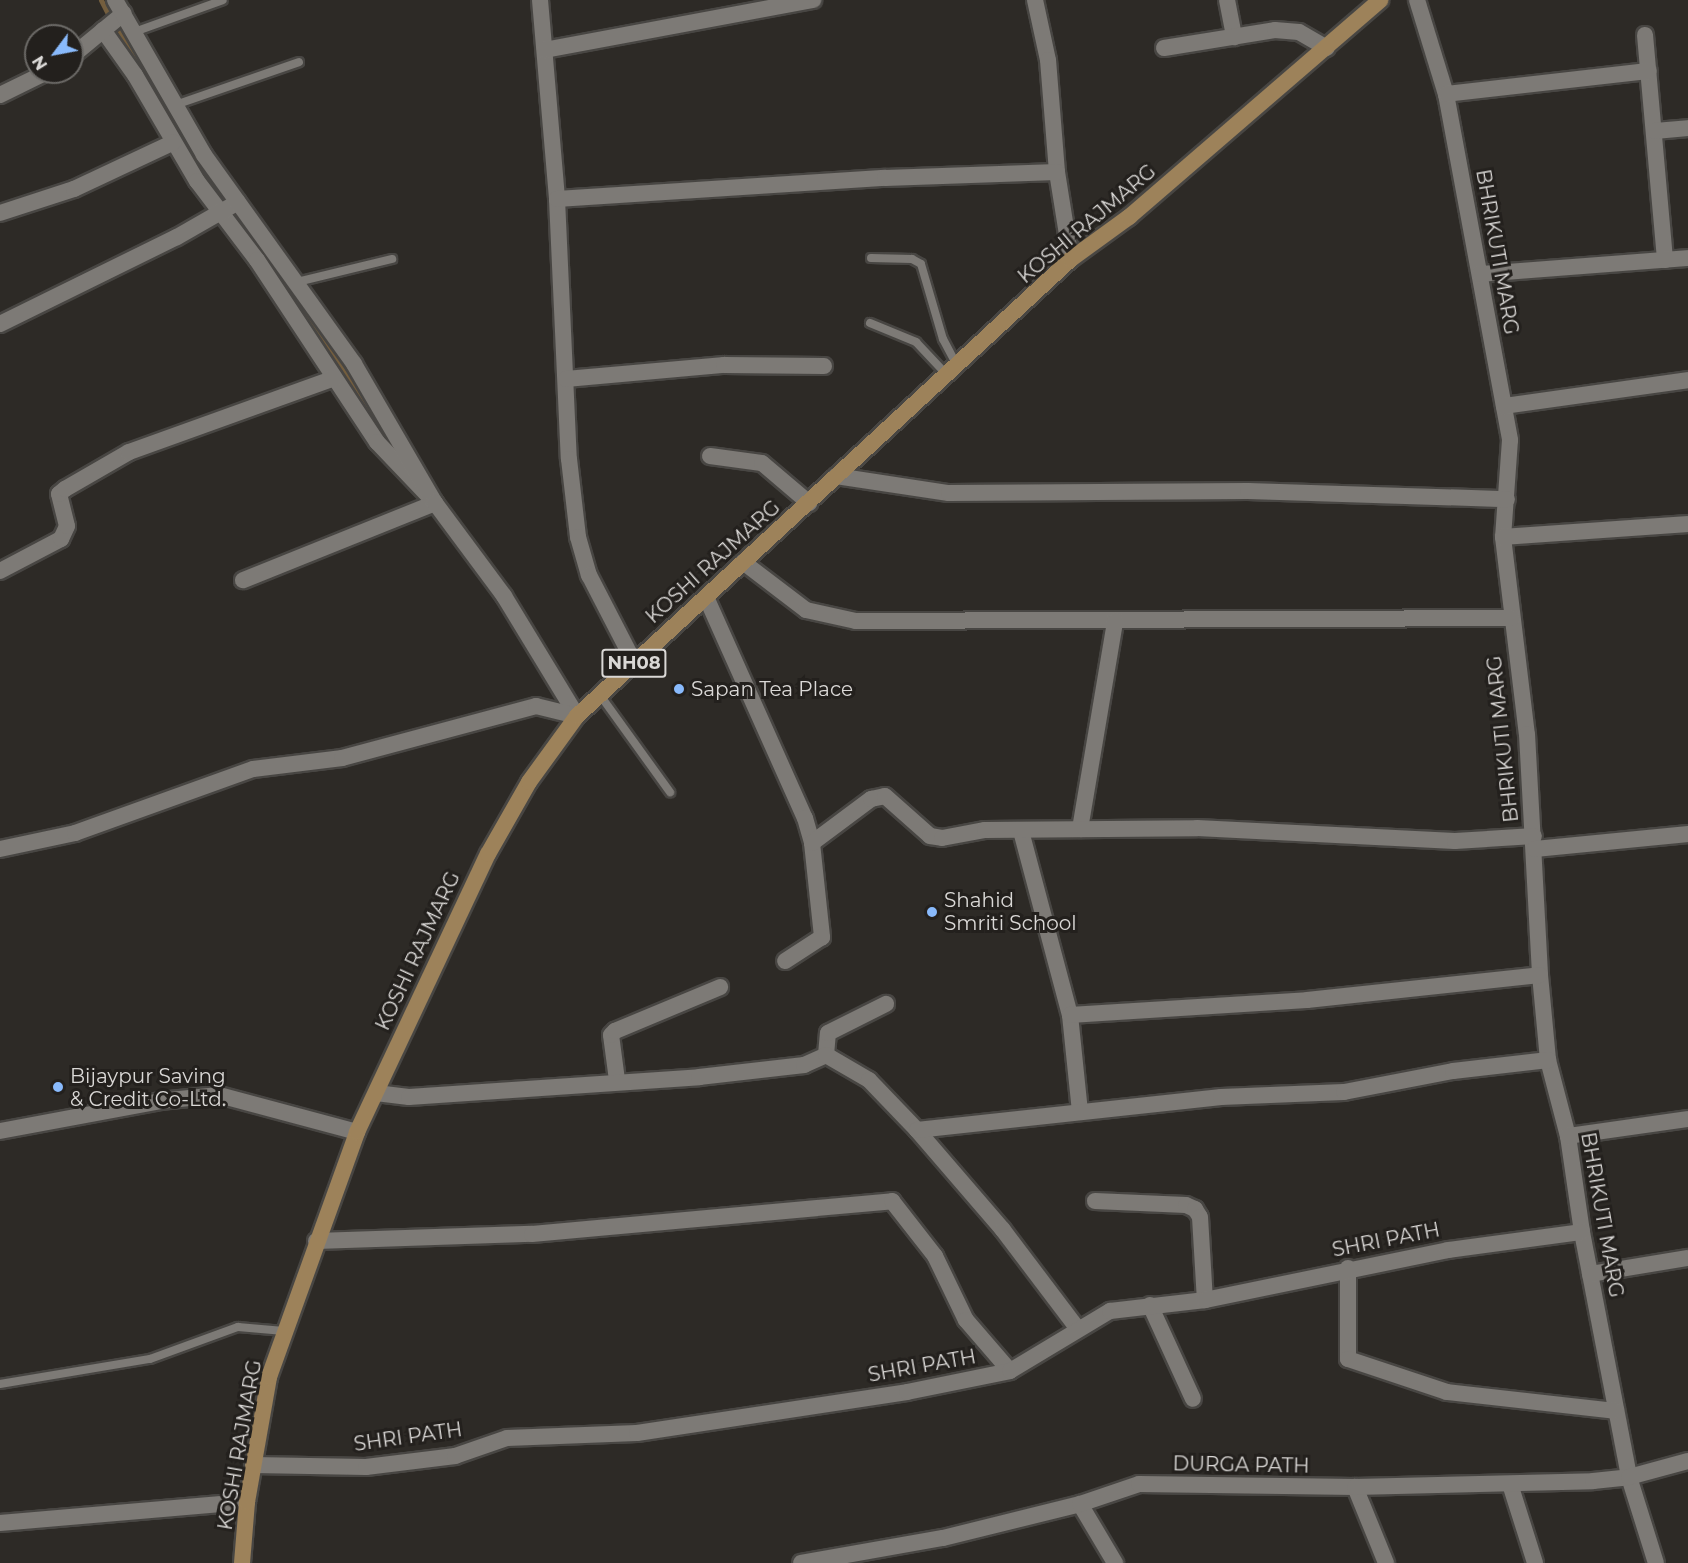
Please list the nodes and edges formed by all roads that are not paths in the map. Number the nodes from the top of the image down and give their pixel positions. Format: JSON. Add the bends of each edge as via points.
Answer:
{"nodes":[{"id":1,"x":223,"y":0,"type":"edge"},
{"id":2,"x":540,"y":0,"type":"edge"},
{"id":3,"x":813,"y":0,"type":"edge"},
{"id":4,"x":1035,"y":0,"type":"edge"},
{"id":5,"x":1227,"y":0,"type":"edge"},
{"id":6,"x":1380,"y":0,"type":"edge"},
{"id":7,"x":1416,"y":0,"type":"edge"},
{"id":8,"x":120,"y":6,"type":"edge"},
{"id":9,"x":103,"y":30,"type":"junction"},
{"id":10,"x":137,"y":32,"type":"junction"},
{"id":11,"x":1645,"y":35,"type":"dead end"},
{"id":12,"x":1234,"y":37,"type":"junction"},
{"id":13,"x":84,"y":46,"type":"edge"},
{"id":14,"x":1164,"y":48,"type":"dead end"},
{"id":15,"x":1327,"y":48,"type":"junction"},
{"id":16,"x":545,"y":50,"type":"junction"},
{"id":17,"x":299,"y":62,"type":"dead end"},
{"id":18,"x":1649,"y":71,"type":"junction"},
{"id":19,"x":24,"y":83,"type":"edge"},
{"id":20,"x":1446,"y":94,"type":"junction"},
{"id":21,"x":0,"y":95,"type":"edge"},
{"id":22,"x":178,"y":104,"type":"junction"},
{"id":23,"x":1688,"y":128,"type":"edge"},
{"id":24,"x":1655,"y":131,"type":"junction"},
{"id":25,"x":174,"y":142,"type":"junction"},
{"id":26,"x":1057,"y":172,"type":"junction"},
{"id":27,"x":556,"y":199,"type":"junction"},
{"id":28,"x":238,"y":202,"type":"junction"},
{"id":29,"x":0,"y":213,"type":"edge"},
{"id":30,"x":220,"y":213,"type":"junction"},
{"id":31,"x":871,"y":258,"type":"dead end"},
{"id":32,"x":1688,"y":258,"type":"edge"},
{"id":33,"x":392,"y":259,"type":"dead end"},
{"id":34,"x":1071,"y":259,"type":"junction"},
{"id":35,"x":1665,"y":260,"type":"junction"},
{"id":36,"x":1480,"y":274,"type":"junction"},
{"id":37,"x":297,"y":282,"type":"junction"},
{"id":38,"x":870,"y":323,"type":"dead end"},
{"id":39,"x":0,"y":324,"type":"edge"},
{"id":40,"x":824,"y":366,"type":"dead end"},
{"id":41,"x":953,"y":372,"type":"junction"},
{"id":42,"x":334,"y":378,"type":"junction"},
{"id":43,"x":566,"y":379,"type":"junction"},
{"id":44,"x":1688,"y":380,"type":"edge"},
{"id":45,"x":1504,"y":406,"type":"junction"},
{"id":46,"x":710,"y":456,"type":"dead end"},
{"id":47,"x":836,"y":476,"type":"junction"},
{"id":48,"x":1507,"y":499,"type":"junction"},
{"id":49,"x":435,"y":503,"type":"junction"},
{"id":50,"x":808,"y":503,"type":"junction"},
{"id":51,"x":1688,"y":524,"type":"edge"},
{"id":52,"x":1503,"y":537,"type":"junction"},
{"id":53,"x":743,"y":562,"type":"junction"},
{"id":54,"x":0,"y":571,"type":"edge"},
{"id":55,"x":243,"y":580,"type":"dead end"},
{"id":56,"x":706,"y":597,"type":"junction"},
{"id":57,"x":1512,"y":618,"type":"junction"},
{"id":58,"x":1115,"y":621,"type":"junction"},
{"id":59,"x":634,"y":662,"type":"junction"},
{"id":60,"x":600,"y":695,"type":"junction"},
{"id":61,"x":578,"y":716,"type":"junction"},
{"id":62,"x":670,"y":792,"type":"dead end"},
{"id":63,"x":1080,"y":829,"type":"junction"},
{"id":64,"x":1021,"y":831,"type":"junction"},
{"id":65,"x":1688,"y":834,"type":"edge"},
{"id":66,"x":812,"y":843,"type":"junction"},
{"id":67,"x":1534,"y":843,"type":"junction"},
{"id":68,"x":0,"y":849,"type":"edge"},
{"id":69,"x":785,"y":961,"type":"dead end"},
{"id":70,"x":1540,"y":975,"type":"junction"},
{"id":71,"x":720,"y":987,"type":"dead end"},
{"id":72,"x":886,"y":1004,"type":"dead end"},
{"id":73,"x":1070,"y":1015,"type":"junction"},
{"id":74,"x":826,"y":1055,"type":"junction"},
{"id":75,"x":1548,"y":1060,"type":"junction"},
{"id":76,"x":617,"y":1080,"type":"junction"},
{"id":77,"x":376,"y":1093,"type":"junction"},
{"id":78,"x":1080,"y":1111,"type":"junction"},
{"id":79,"x":1688,"y":1119,"type":"edge"},
{"id":80,"x":917,"y":1130,"type":"junction"},
{"id":81,"x":0,"y":1131,"type":"edge"},
{"id":82,"x":357,"y":1132,"type":"junction"},
{"id":83,"x":1568,"y":1136,"type":"junction"},
{"id":84,"x":1095,"y":1201,"type":"dead end"},
{"id":85,"x":1582,"y":1232,"type":"junction"},
{"id":86,"x":316,"y":1241,"type":"junction"},
{"id":87,"x":1688,"y":1258,"type":"edge"},
{"id":88,"x":1348,"y":1268,"type":"junction"},
{"id":89,"x":1590,"y":1274,"type":"junction"},
{"id":90,"x":1205,"y":1300,"type":"junction"},
{"id":91,"x":1150,"y":1305,"type":"junction"},
{"id":92,"x":1078,"y":1329,"type":"junction"},
{"id":93,"x":284,"y":1331,"type":"junction"},
{"id":94,"x":1010,"y":1371,"type":"junction"},
{"id":95,"x":0,"y":1384,"type":"edge"},
{"id":96,"x":1192,"y":1399,"type":"dead end"},
{"id":97,"x":1616,"y":1411,"type":"junction"},
{"id":98,"x":1688,"y":1461,"type":"edge"},
{"id":99,"x":253,"y":1465,"type":"junction"},
{"id":100,"x":1629,"y":1477,"type":"junction"},
{"id":101,"x":1510,"y":1484,"type":"junction"},
{"id":102,"x":1355,"y":1487,"type":"junction"},
{"id":103,"x":247,"y":1502,"type":"junction"},
{"id":104,"x":1080,"y":1504,"type":"junction"},
{"id":105,"x":0,"y":1523,"type":"edge"},
{"id":106,"x":242,"y":1563,"type":"edge"},
{"id":107,"x":801,"y":1563,"type":"edge"},
{"id":108,"x":1115,"y":1563,"type":"edge"},
{"id":109,"x":1386,"y":1563,"type":"edge"},
{"id":110,"x":1535,"y":1563,"type":"edge"},
{"id":111,"x":1656,"y":1563,"type":"edge"}],
"edges":[{"from":1,"to":10,"type":"lane"},
{"from":2,"to":16,"type":"street"},
{"from":3,"to":16,"type":"street"},
{"from":4,"to":26,"type":"street","via":[[1048,60]]},
{"from":5,"to":12,"type":"street"},
{"from":6,"to":15,"type":"main road","name":"KOSHI RAJMARG","number":"NH08"},
{"from":7,"to":20,"type":"street","name":"BHRIKUTI MARG"},
{"from":8,"to":9,"type":"street"},
{"from":8,"to":10,"type":"street"},
{"from":9,"to":13,"type":"street"},
{"from":9,"to":25,"type":"street"},
{"from":10,"to":22,"type":"street"},
{"from":11,"to":18,"type":"street"},
{"from":12,"to":14,"type":"street"},
{"from":12,"to":15,"type":"street","via":[[1275,30],[1299,32]]},
{"from":15,"to":34,"type":"main road","name":"KOSHI RAJMARG","number":"NH08","via":[[1129,217]]},
{"from":16,"to":27,"type":"street"},
{"from":17,"to":22,"type":"lane"},
{"from":18,"to":20,"type":"street"},
{"from":18,"to":24,"type":"street"},
{"from":19,"to":21,"type":"street"},
{"from":20,"to":36,"type":"street","name":"BHRIKUTI MARG"},
{"from":22,"to":28,"type":"street","via":[[204,155]]},
{"from":23,"to":24,"type":"street"},
{"from":24,"to":35,"type":"street"},
{"from":25,"to":29,"type":"street","via":[[74,189]]},
{"from":25,"to":30,"type":"street"},
{"from":26,"to":27,"type":"street","via":[[885,178]]},
{"from":26,"to":34,"type":"street"},
{"from":27,"to":43,"type":"street"},
{"from":28,"to":30,"type":"street"},
{"from":28,"to":37,"type":"street"},
{"from":30,"to":39,"type":"street"},
{"from":30,"to":42,"type":"street","via":[[257,260]]},
{"from":31,"to":41,"type":"lane","via":[[912,259],[921,264]]},
{"from":32,"to":35,"type":"street"},
{"from":33,"to":37,"type":"lane"},
{"from":34,"to":41,"type":"main road","name":"KOSHI RAJMARG","number":"NH08"},
{"from":35,"to":36,"type":"street"},
{"from":36,"to":45,"type":"street","name":"BHRIKUTI MARG"},
{"from":37,"to":49,"type":"street","via":[[354,364]]},
{"from":38,"to":41,"type":"lane","via":[[916,342]]},
{"from":40,"to":43,"type":"street","via":[[724,365]]},
{"from":41,"to":47,"type":"main road","name":"KOSHI RAJMARG","number":"NH08"},
{"from":42,"to":49,"type":"street","via":[[377,442]]},
{"from":42,"to":54,"type":"street","via":[[129,452],[59,494],[67,526],[61,539]]},
{"from":43,"to":59,"type":"street","via":[[569,459],[578,537],[590,575]]},
{"from":44,"to":45,"type":"street"},
{"from":45,"to":48,"type":"street","name":"BHRIKUTI MARG","via":[[1510,440]]},
{"from":46,"to":50,"type":"street","via":[[762,463]]},
{"from":47,"to":48,"type":"street","via":[[949,493],[1248,491]]},
{"from":47,"to":50,"type":"main road","name":"KOSHI RAJMARG","number":"NH08"},
{"from":48,"to":52,"type":"street","name":"BHRIKUTI MARG"},
{"from":49,"to":55,"type":"street"},
{"from":49,"to":61,"type":"street","via":[[504,596]]},
{"from":50,"to":53,"type":"main road","name":"KOSHI RAJMARG","number":"NH08"},
{"from":51,"to":52,"type":"street"},
{"from":52,"to":57,"type":"street","name":"BHRIKUTI MARG"},
{"from":53,"to":56,"type":"main road","name":"KOSHI RAJMARG","number":"NH08"},
{"from":53,"to":58,"type":"street","via":[[806,610],[856,621]]},
{"from":56,"to":59,"type":"main road","name":"KOSHI RAJMARG","number":"NH08"},
{"from":56,"to":66,"type":"street","via":[[806,818]]},
{"from":57,"to":58,"type":"street"},
{"from":57,"to":67,"type":"street","name":"BHRIKUTI MARG"},
{"from":58,"to":63,"type":"street"},
{"from":59,"to":60,"type":"main road","name":"KOSHI RAJMARG","number":"NH08"},
{"from":60,"to":61,"type":"main road","name":"KOSHI RAJMARG","number":"NH08"},
{"from":60,"to":62,"type":"lane"},
{"from":61,"to":68,"type":"street","via":[[536,706],[342,758],[253,769],[75,833]]},
{"from":61,"to":77,"type":"main road","name":"KOSHI RAJMARG","number":"NH08","via":[[529,782],[488,854]]},
{"from":63,"to":64,"type":"street"},
{"from":63,"to":67,"type":"street","via":[[1209,828]]},
{"from":64,"to":66,"type":"street","via":[[930,836],[885,796],[871,799]]},
{"from":64,"to":73,"type":"street"},
{"from":65,"to":67,"type":"street"},
{"from":66,"to":69,"type":"street","via":[[822,937]]},
{"from":67,"to":70,"type":"street","name":"BHRIKUTI MARG"},
{"from":70,"to":73,"type":"street","via":[[1307,1000]]},
{"from":70,"to":75,"type":"street","name":"BHRIKUTI MARG"},
{"from":71,"to":76,"type":"street","via":[[615,1031],[611,1035]]},
{"from":72,"to":74,"type":"street","via":[[828,1033]]},
{"from":73,"to":78,"type":"street"},
{"from":74,"to":76,"type":"street","via":[[804,1065],[770,1071]]},
{"from":74,"to":80,"type":"street","via":[[869,1080]]},
{"from":75,"to":78,"type":"street","via":[[1454,1071],[1344,1092],[1221,1097]]},
{"from":75,"to":83,"type":"street","name":"BHRIKUTI MARG"},
{"from":76,"to":77,"type":"street","via":[[421,1097]]},
{"from":77,"to":82,"type":"main road","name":"KOSHI RAJMARG","number":"NH08"},
{"from":78,"to":80,"type":"street"},
{"from":79,"to":83,"type":"street"},
{"from":80,"to":92,"type":"street","via":[[1003,1230]]},
{"from":81,"to":82,"type":"street","via":[[149,1103],[219,1095]]},
{"from":82,"to":86,"type":"main road","name":"KOSHI RAJMARG","number":"NH08"},
{"from":83,"to":85,"type":"street","name":"BHRIKUTI MARG"},
{"from":84,"to":90,"type":"street","via":[[1186,1205],[1195,1209],[1200,1217]]},
{"from":85,"to":88,"type":"street","name":"SHRI PATH"},
{"from":85,"to":89,"type":"street","name":"BHRIKUTI MARG"},
{"from":86,"to":93,"type":"main road","name":"KOSHI RAJMARG","number":"NH08"},
{"from":86,"to":94,"type":"street","via":[[532,1234],[892,1201],[935,1256],[966,1320]]},
{"from":87,"to":89,"type":"street"},
{"from":88,"to":90,"type":"street","name":"SHRI PATH"},
{"from":88,"to":97,"type":"street","via":[[1348,1359],[1446,1392]]},
{"from":89,"to":97,"type":"street","name":"BHRIKUTI MARG"},
{"from":90,"to":91,"type":"street","name":"SHRI PATH"},
{"from":91,"to":92,"type":"street","name":"SHRI PATH","via":[[1110,1311]]},
{"from":91,"to":96,"type":"street"},
{"from":92,"to":94,"type":"street","name":"SHRI PATH"},
{"from":93,"to":95,"type":"lane","via":[[238,1327],[150,1359]]},
{"from":93,"to":99,"type":"main road","name":"KOSHI RAJMARG","number":"NH08","via":[[269,1377]]},
{"from":94,"to":99,"type":"street","name":"SHRI PATH","via":[[907,1392],[638,1433],[507,1438],[455,1456],[366,1467]]},
{"from":97,"to":100,"type":"street","name":"BHRIKUTI MARG"},
{"from":98,"to":100,"type":"street","name":"DURGA PATH"},
{"from":99,"to":103,"type":"main road","name":"KOSHI RAJMARG","number":"NH08"},
{"from":100,"to":101,"type":"street","name":"DURGA PATH"},
{"from":100,"to":111,"type":"street","name":"BHRIKUTI MARG"},
{"from":101,"to":102,"type":"street","name":"DURGA PATH"},
{"from":101,"to":110,"type":"street"},
{"from":102,"to":104,"type":"street","name":"DURGA PATH","via":[[1139,1484]]},
{"from":102,"to":109,"type":"street"},
{"from":103,"to":105,"type":"street"},
{"from":103,"to":106,"type":"main road","name":"KOSHI RAJMARG","number":"NH08"},
{"from":104,"to":107,"type":"street","name":"DURGA PATH","via":[[932,1540]]},
{"from":104,"to":108,"type":"street"}]}
